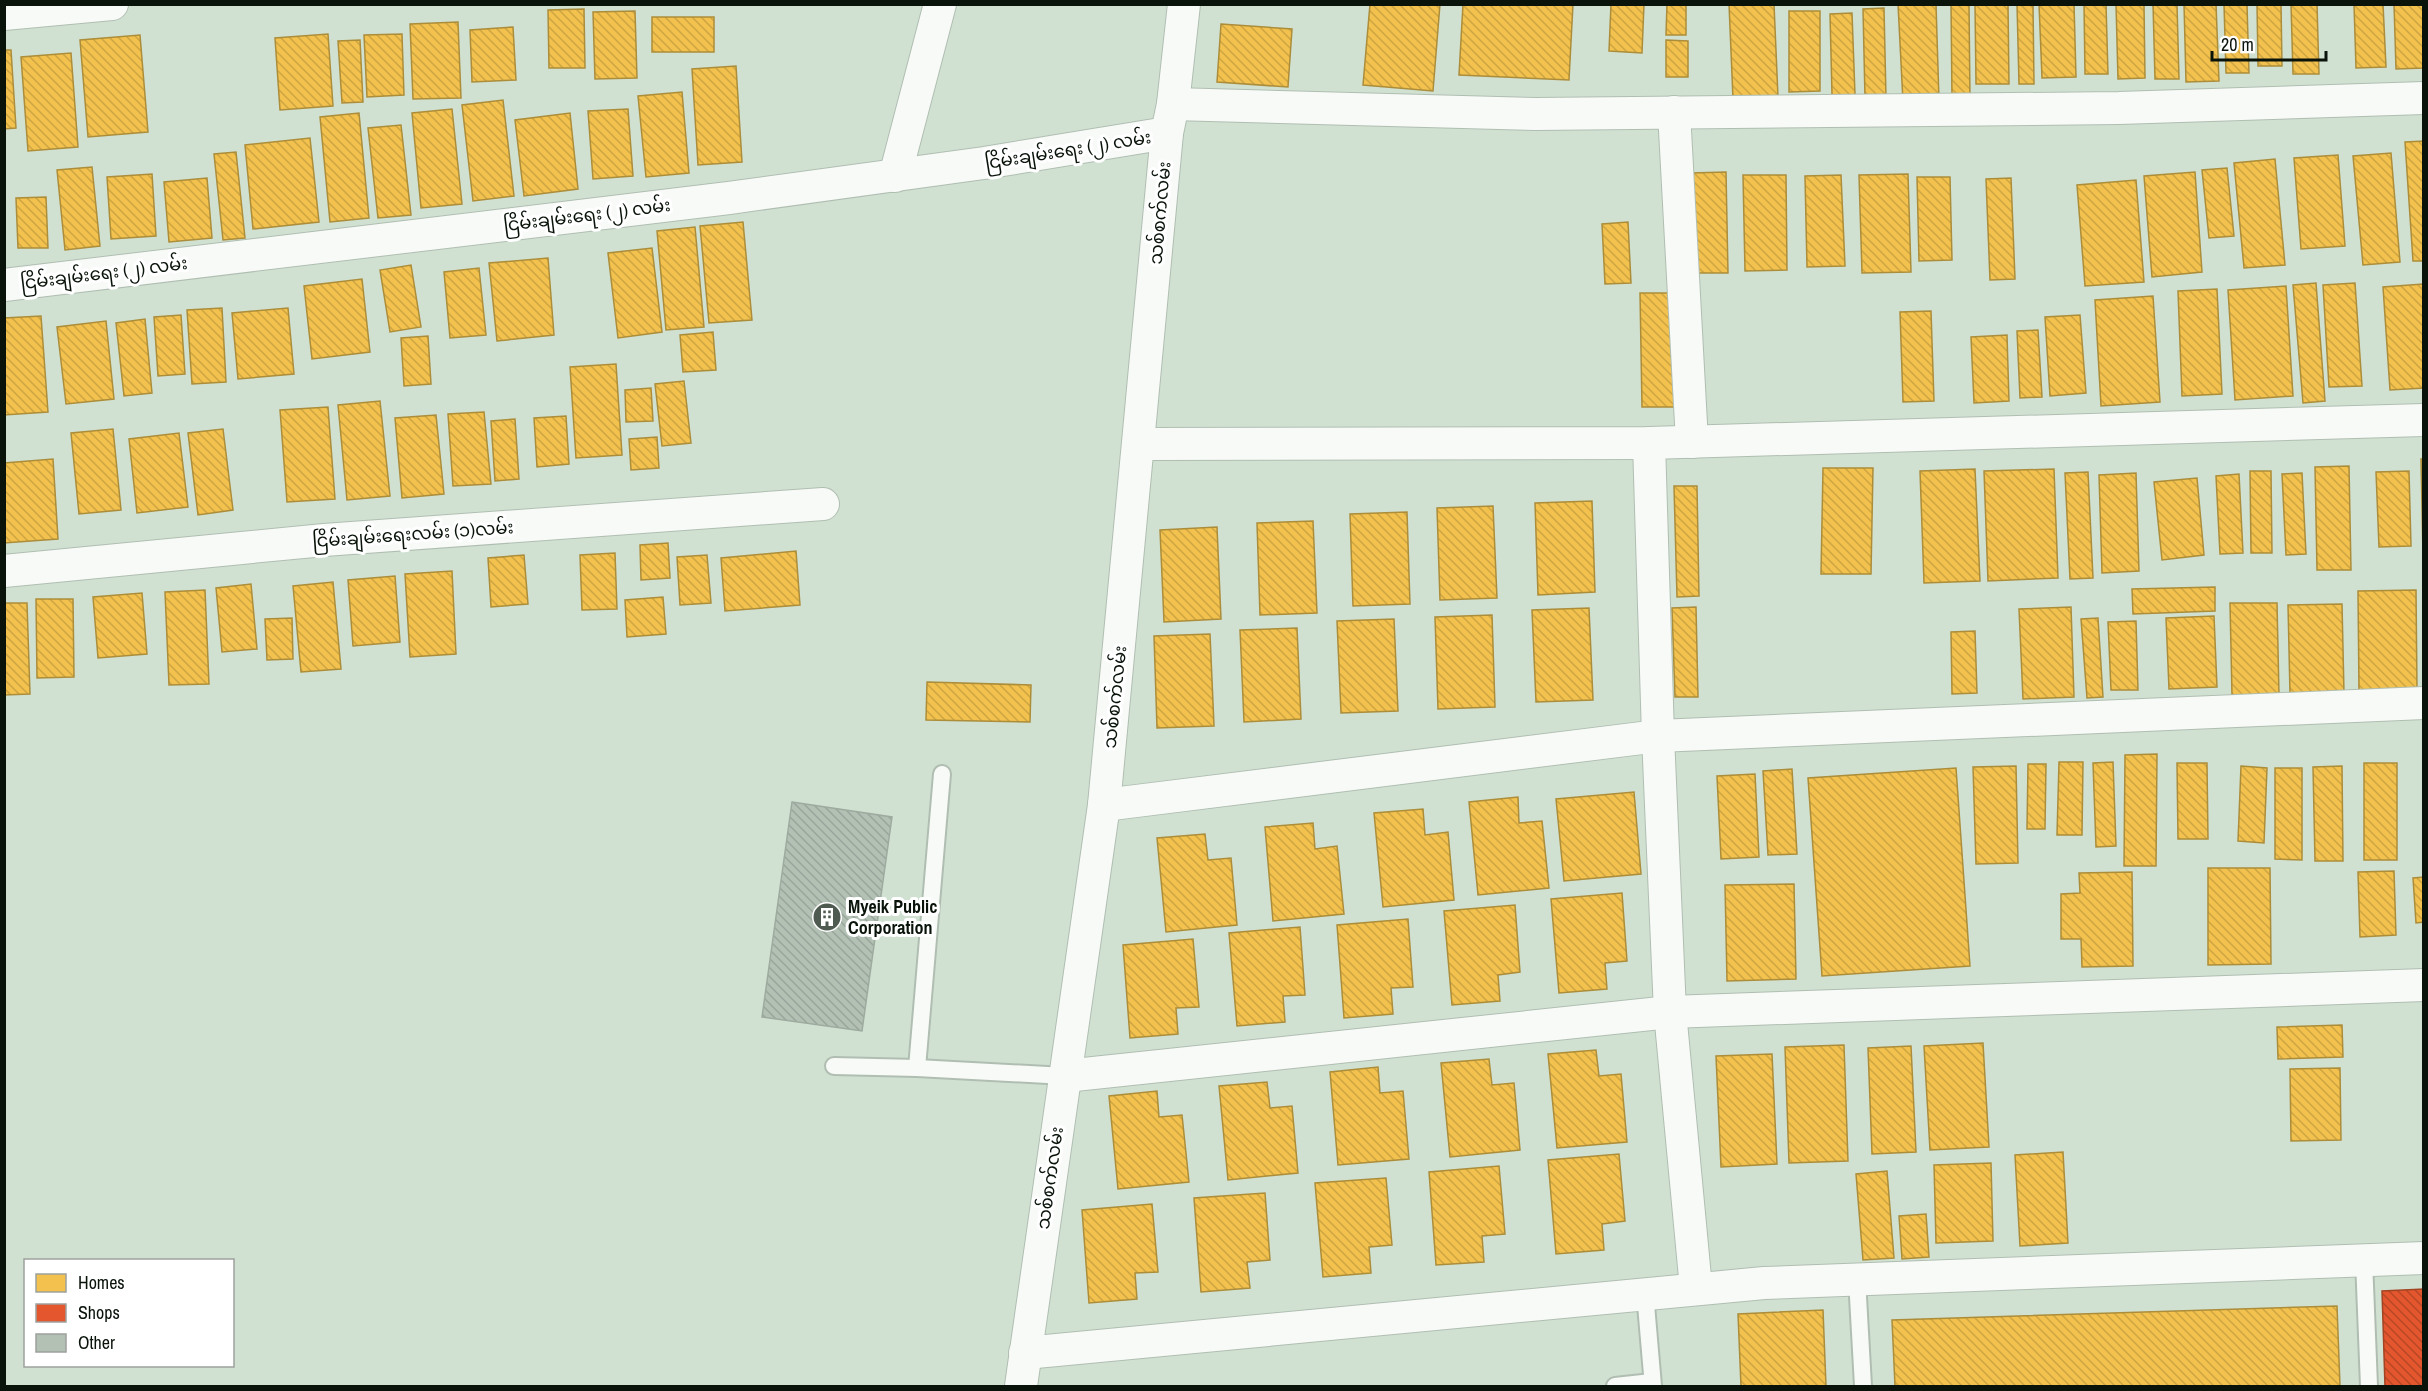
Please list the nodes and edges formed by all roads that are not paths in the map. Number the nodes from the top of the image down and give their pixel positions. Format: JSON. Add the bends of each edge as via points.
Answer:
{"nodes":[{"id":1,"x":112,"y":4,"type":"edge"},
{"id":2,"x":940,"y":4,"type":"edge"},
{"id":3,"x":1184,"y":4,"type":"edge"},
{"id":4,"x":4,"y":14,"type":"edge"},
{"id":5,"x":2424,"y":98,"type":"edge"},
{"id":6,"x":1674,"y":112,"type":"junction"},
{"id":7,"x":1170,"y":118,"type":"junction"},
{"id":8,"x":895,"y":176,"type":"junction"},
{"id":9,"x":4,"y":285,"type":"edge"},
{"id":10,"x":2424,"y":420,"type":"edge"},
{"id":11,"x":1692,"y":442,"type":"junction"},
{"id":12,"x":1649,"y":443,"type":"junction"},
{"id":13,"x":1140,"y":444,"type":"junction"},
{"id":14,"x":823,"y":504,"type":"dead end"},
{"id":15,"x":4,"y":571,"type":"edge"},
{"id":16,"x":2424,"y":703,"type":"edge"},
{"id":17,"x":1658,"y":736,"type":"junction"},
{"id":18,"x":942,"y":774,"type":"dead end"},
{"id":19,"x":1104,"y":806,"type":"junction"},
{"id":20,"x":2424,"y":985,"type":"edge"},
{"id":21,"x":1670,"y":1012,"type":"junction"},
{"id":22,"x":834,"y":1066,"type":"dead end"},
{"id":23,"x":917,"y":1068,"type":"junction"},
{"id":24,"x":1065,"y":1076,"type":"junction"},
{"id":25,"x":2424,"y":1258,"type":"edge"},
{"id":26,"x":2364,"y":1260,"type":"junction"},
{"id":27,"x":1857,"y":1279,"type":"junction"},
{"id":28,"x":1696,"y":1288,"type":"junction"},
{"id":29,"x":1645,"y":1293,"type":"junction"},
{"id":30,"x":1024,"y":1353,"type":"junction"},
{"id":31,"x":1652,"y":1384,"type":"edge"},
{"id":32,"x":1021,"y":1386,"type":"edge"},
{"id":33,"x":1615,"y":1386,"type":"edge"},
{"id":34,"x":1863,"y":1386,"type":"edge"},
{"id":35,"x":2370,"y":1386,"type":"edge"}],
"edges":[{"from":1,"to":4,"type":"street"},
{"from":2,"to":8,"type":"street"},
{"from":3,"to":7,"type":"street","name":"သစ်စက်လမ်း"},
{"from":5,"to":6,"type":"street","name":"ငြိမ်းချမ်းရေး (၂) လမ်း","via":[[2119,108]]},
{"from":6,"to":7,"type":"street","name":"ငြိမ်းချမ်းရေး (၂) လမ်း"},
{"from":6,"to":11,"type":"street"},
{"from":7,"to":8,"type":"street","name":"ငြိမ်းချမ်းရေး (၂) လမ်း"},
{"from":7,"to":13,"type":"street","name":"သစ်စက်လမ်း"},
{"from":8,"to":9,"type":"street","name":"ငြိမ်းချမ်းရေး (၂) လမ်း"},
{"from":10,"to":11,"type":"street"},
{"from":11,"to":12,"type":"street"},
{"from":12,"to":13,"type":"street"},
{"from":12,"to":17,"type":"street"},
{"from":13,"to":19,"type":"street","name":"သစ်စက်လမ်း"},
{"from":14,"to":15,"type":"street","name":"ငြိမ်းချမ်းရေးလမ်း (၁)လမ်း","via":[[324,540]]},
{"from":16,"to":17,"type":"street"},
{"from":17,"to":19,"type":"street"},
{"from":17,"to":21,"type":"street"},
{"from":18,"to":23,"type":"lane"},
{"from":19,"to":24,"type":"street","name":"သစ်စက်လမ်း"},
{"from":20,"to":21,"type":"street"},
{"from":21,"to":24,"type":"street"},
{"from":21,"to":28,"type":"street"},
{"from":22,"to":23,"type":"lane"},
{"from":23,"to":24,"type":"lane"},
{"from":24,"to":30,"type":"street","name":"သစ်စက်လမ်း"},
{"from":25,"to":26,"type":"street"},
{"from":26,"to":27,"type":"street"},
{"from":26,"to":35,"type":"lane"},
{"from":27,"to":28,"type":"street"},
{"from":27,"to":34,"type":"lane"},
{"from":28,"to":29,"type":"street"},
{"from":29,"to":30,"type":"street"},
{"from":29,"to":31,"type":"lane"},
{"from":30,"to":32,"type":"street","name":"သစ်စက်လမ်း"},
{"from":31,"to":33,"type":"lane"}]}
